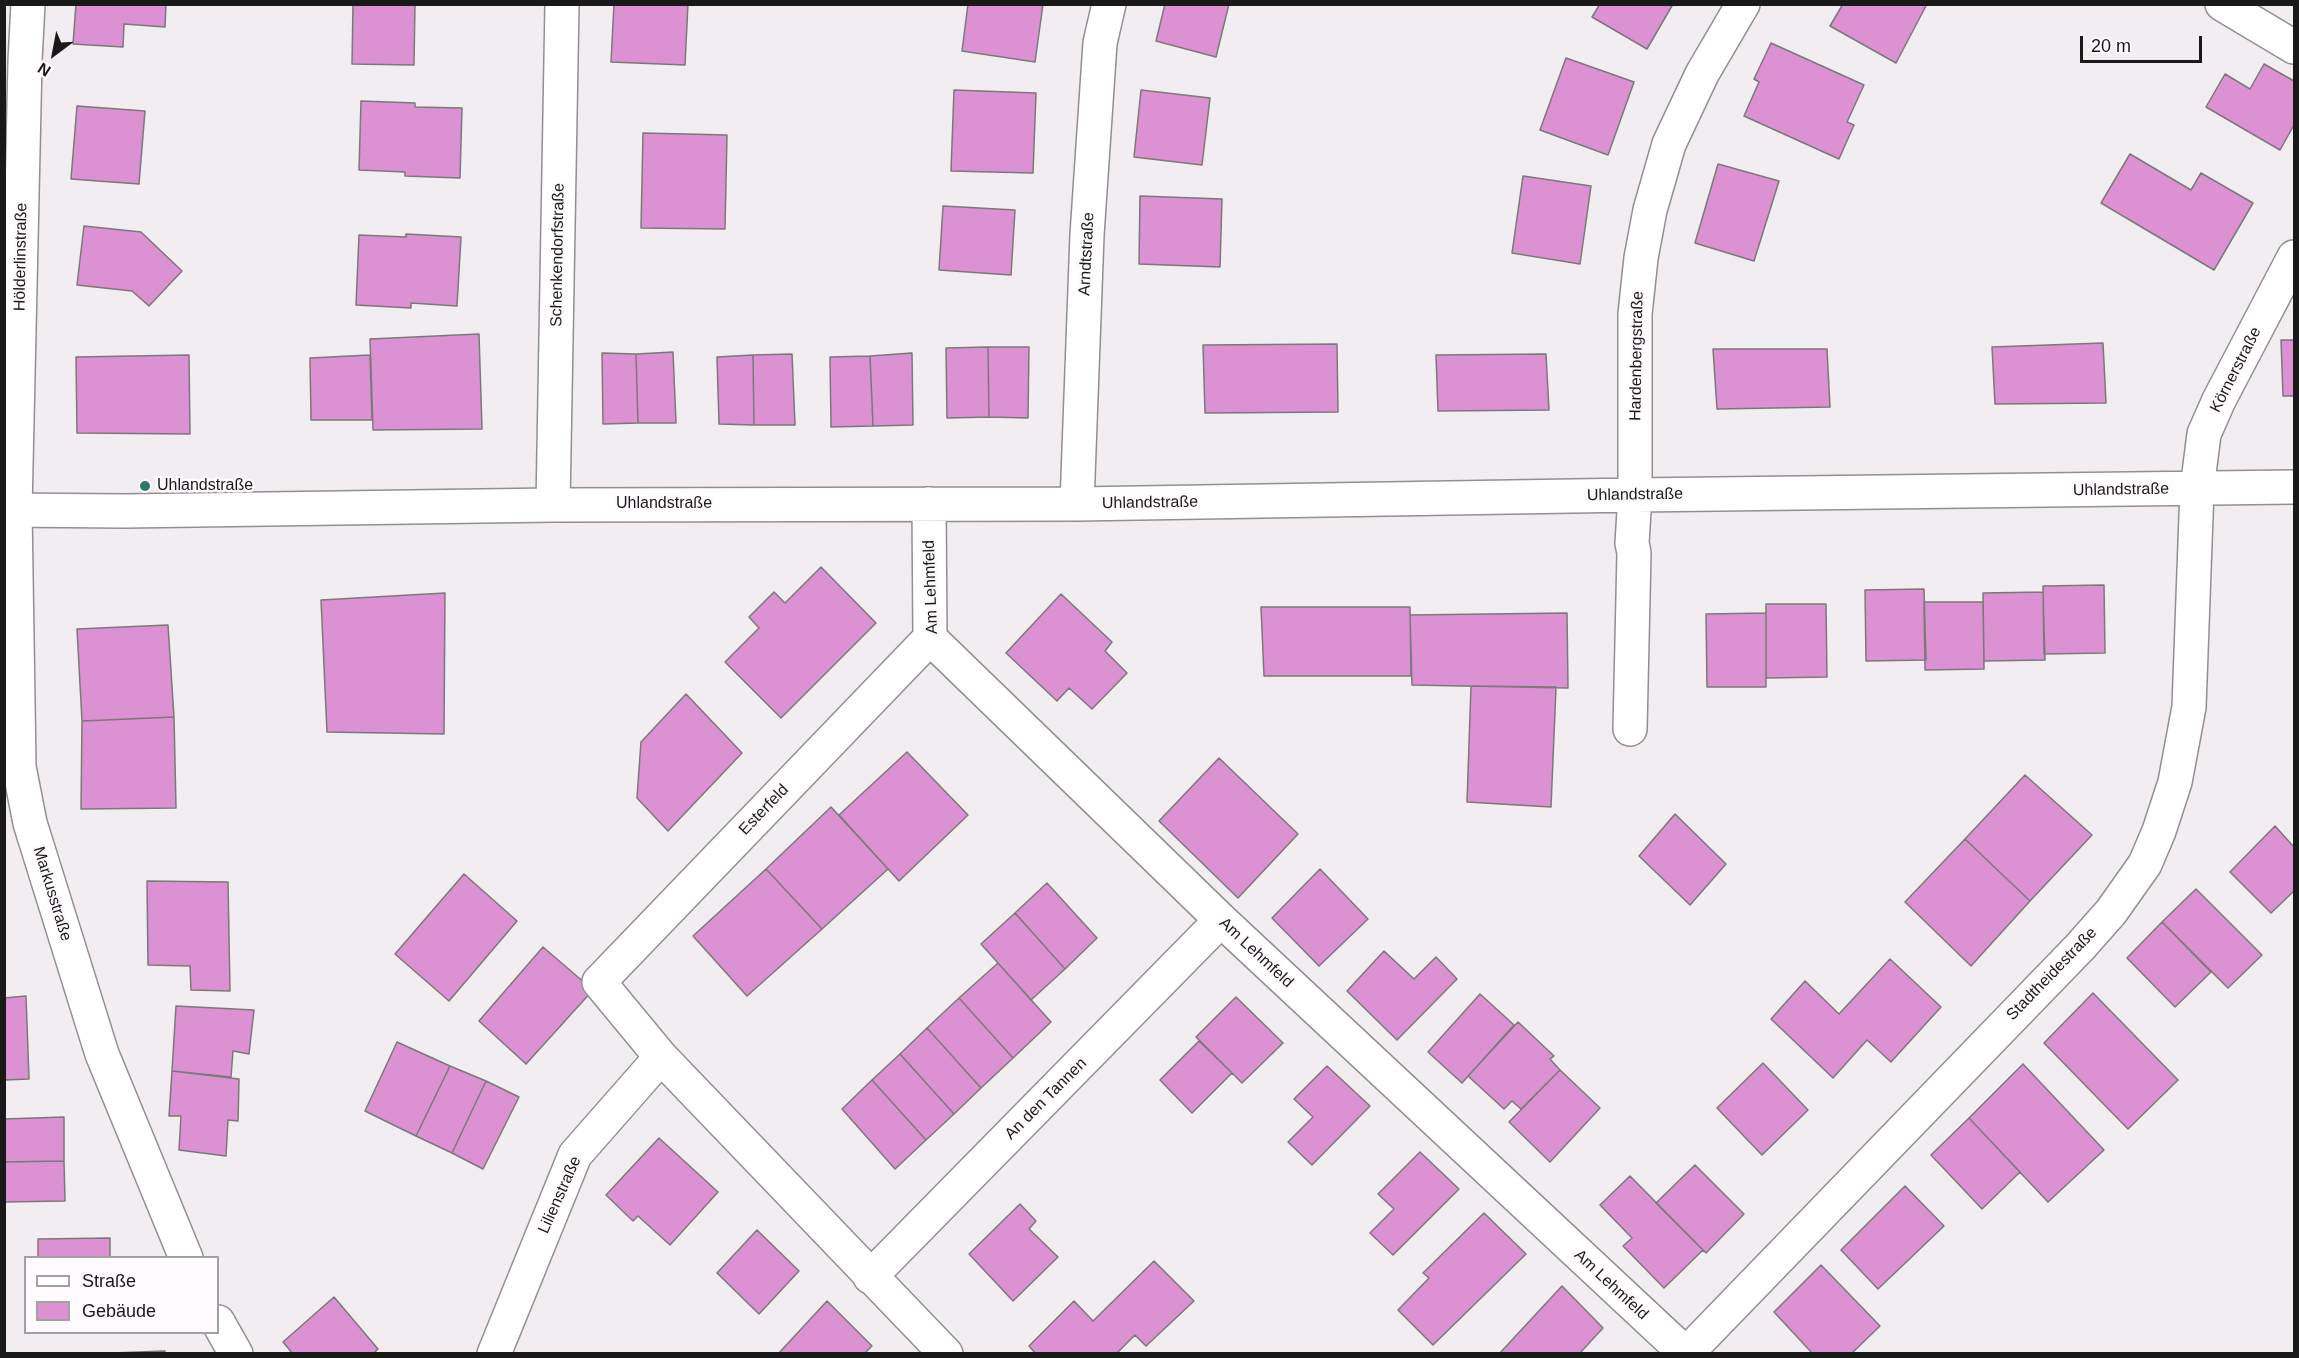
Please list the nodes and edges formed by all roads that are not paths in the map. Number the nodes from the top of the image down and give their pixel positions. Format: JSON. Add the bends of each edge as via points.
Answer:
{"nodes":[{"id":1,"x":28,"y":4,"type":"edge"},
{"id":2,"x":562,"y":4,"type":"edge"},
{"id":3,"x":1109,"y":4,"type":"edge"},
{"id":4,"x":1743,"y":4,"type":"edge"},
{"id":5,"x":2222,"y":4,"type":"edge"},
{"id":6,"x":2295,"y":47,"type":"edge"},
{"id":7,"x":2295,"y":257,"type":"edge"},
{"id":8,"x":2295,"y":487,"type":"edge"},
{"id":9,"x":2197,"y":489,"type":"junction"},
{"id":10,"x":1635,"y":495,"type":"junction"},
{"id":11,"x":930,"y":504,"type":"junction"},
{"id":12,"x":1077,"y":504,"type":"junction"},
{"id":13,"x":553,"y":505,"type":"junction"},
{"id":14,"x":10,"y":510,"type":"edge"},
{"id":15,"x":930,"y":638,"type":"junction"},
{"id":16,"x":1630,"y":729,"type":"dead end"},
{"id":17,"x":1221,"y":921,"type":"junction"},
{"id":18,"x":661,"y":1057,"type":"junction"},
{"id":19,"x":186,"y":1256,"type":"edge"},
{"id":20,"x":870,"y":1277,"type":"junction"},
{"id":21,"x":219,"y":1324,"type":"edge"},
{"id":22,"x":236,"y":1353,"type":"edge"},
{"id":23,"x":494,"y":1353,"type":"edge"},
{"id":24,"x":946,"y":1353,"type":"edge"},
{"id":25,"x":1686,"y":1353,"type":"edge"}],
"edges":[{"from":1,"to":14,"type":"street","name":"Hölderlinstraße"},
{"from":2,"to":13,"type":"street","name":"Schenkendorfstraße"},
{"from":3,"to":12,"type":"street","name":"Arndtstraße","via":[[1100,43],[1087,235]]},
{"from":4,"to":10,"type":"street","name":"Hardenbergstraße","via":[[1702,74],[1670,144],[1650,210],[1635,314]]},
{"from":5,"to":6,"type":"street"},
{"from":7,"to":9,"type":"street","name":"Körnerstraße","via":[[2218,400],[2204,434]]},
{"from":8,"to":9,"type":"street","name":"Uhlandstraße"},
{"from":9,"to":10,"type":"street","name":"Uhlandstraße"},
{"from":9,"to":25,"type":"street","name":"Stadtheidestraße","via":[[2189,707],[2175,782],[2145,864],[2080,947]]},
{"from":10,"to":12,"type":"street","name":"Uhlandstraße"},
{"from":10,"to":16,"type":"street","name":"Hardenbergstraße"},
{"from":11,"to":12,"type":"street","name":"Uhlandstraße"},
{"from":11,"to":13,"type":"street","name":"Uhlandstraße"},
{"from":11,"to":15,"type":"street","name":"Am Lehmfeld"},
{"from":13,"to":14,"type":"street","name":"Uhlandstraße"},
{"from":14,"to":19,"type":"street","name":"Markusstraße","via":[[19,767],[30,823],[102,1054]]},
{"from":15,"to":17,"type":"street","name":"Am Lehmfeld"},
{"from":15,"to":18,"type":"street","name":"Esterfeld","via":[[599,982]]},
{"from":17,"to":20,"type":"street","name":"An den Tannen"},
{"from":17,"to":25,"type":"street","name":"Am Lehmfeld"},
{"from":18,"to":20,"type":"street"},
{"from":18,"to":23,"type":"street","name":"Lilienstraße","via":[[575,1155]]},
{"from":20,"to":24,"type":"street"},
{"from":21,"to":22,"type":"street"}]}
